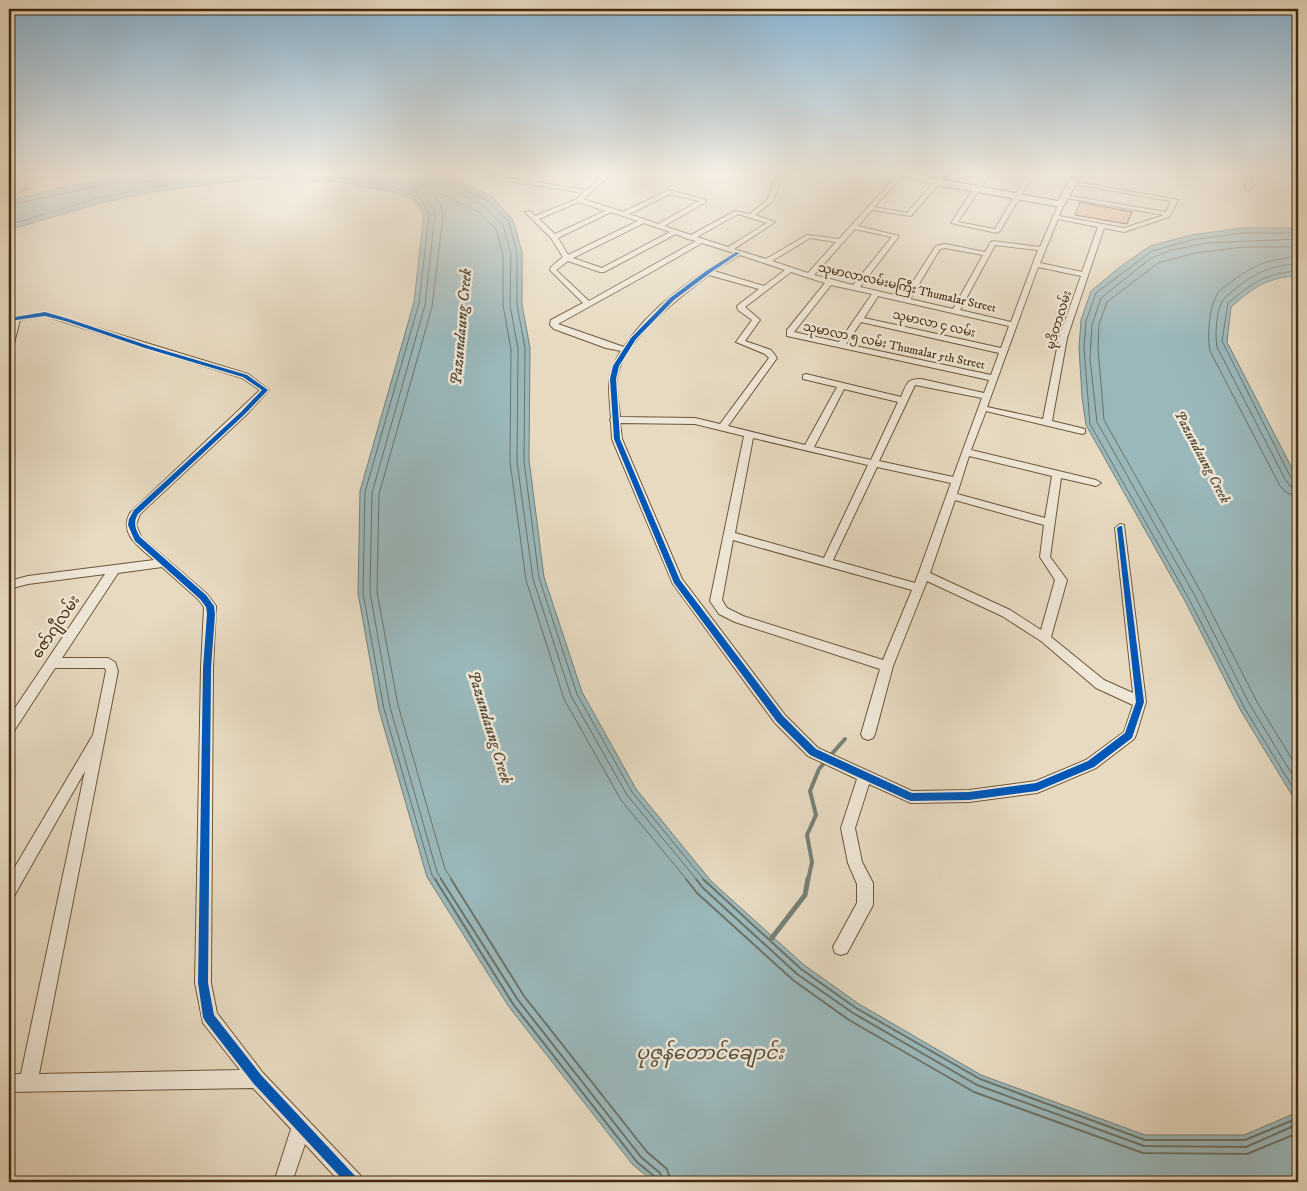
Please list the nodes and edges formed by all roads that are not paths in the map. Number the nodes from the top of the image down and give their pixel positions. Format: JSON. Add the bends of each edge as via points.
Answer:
{"nodes":[{"id":1,"x":546,"y":229,"type":"edge"},
{"id":2,"x":572,"y":229,"type":"edge"},
{"id":3,"x":628,"y":229,"type":"edge"},
{"id":4,"x":663,"y":229,"type":"edge"},
{"id":5,"x":707,"y":229,"type":"edge"},
{"id":6,"x":763,"y":229,"type":"edge"},
{"id":7,"x":851,"y":229,"type":"edge"},
{"id":8,"x":860,"y":229,"type":"edge"},
{"id":9,"x":981,"y":229,"type":"edge"},
{"id":10,"x":998,"y":229,"type":"edge"},
{"id":11,"x":1052,"y":229,"type":"edge"},
{"id":12,"x":1101,"y":229,"type":"edge"},
{"id":13,"x":675,"y":232,"type":"junction"},
{"id":14,"x":554,"y":237,"type":"junction"},
{"id":15,"x":690,"y":238,"type":"junction"},
{"id":16,"x":700,"y":241,"type":"junction"},
{"id":17,"x":840,"y":241,"type":"junction"},
{"id":18,"x":1042,"y":249,"type":"junction"},
{"id":19,"x":733,"y":251,"type":"junction"},
{"id":20,"x":986,"y":254,"type":"junction"},
{"id":21,"x":567,"y":258,"type":"junction"},
{"id":22,"x":766,"y":262,"type":"junction"},
{"id":23,"x":1036,"y":264,"type":"junction"},
{"id":24,"x":790,"y":270,"type":"junction"},
{"id":25,"x":708,"y":272,"type":"junction"},
{"id":26,"x":1084,"y":275,"type":"junction"},
{"id":27,"x":809,"y":276,"type":"junction"},
{"id":28,"x":829,"y":282,"type":"junction"},
{"id":29,"x":764,"y":288,"type":"junction"},
{"id":30,"x":854,"y":288,"type":"junction"},
{"id":31,"x":876,"y":294,"type":"junction"},
{"id":32,"x":904,"y":300,"type":"junction"},
{"id":33,"x":588,"y":304,"type":"junction"},
{"id":34,"x":955,"y":312,"type":"junction"},
{"id":35,"x":13,"y":319,"type":"edge"},
{"id":36,"x":860,"y":319,"type":"junction"},
{"id":37,"x":1013,"y":325,"type":"junction"},
{"id":38,"x":841,"y":345,"type":"junction"},
{"id":39,"x":9,"y":347,"type":"edge"},
{"id":40,"x":626,"y":350,"type":"junction"},
{"id":41,"x":1003,"y":351,"type":"junction"},
{"id":42,"x":806,"y":377,"type":"dead end"},
{"id":43,"x":993,"y":378,"type":"junction"},
{"id":44,"x":842,"y":385,"type":"junction"},
{"id":45,"x":987,"y":396,"type":"junction"},
{"id":46,"x":903,"y":400,"type":"junction"},
{"id":47,"x":982,"y":408,"type":"junction"},
{"id":48,"x":614,"y":420,"type":"junction"},
{"id":49,"x":1047,"y":423,"type":"junction"},
{"id":50,"x":722,"y":428,"type":"junction"},
{"id":51,"x":1082,"y":431,"type":"dead end"},
{"id":52,"x":748,"y":434,"type":"junction"},
{"id":53,"x":808,"y":449,"type":"junction"},
{"id":54,"x":966,"y":452,"type":"junction"},
{"id":55,"x":874,"y":463,"type":"junction"},
{"id":56,"x":1057,"y":474,"type":"junction"},
{"id":57,"x":956,"y":481,"type":"junction"},
{"id":58,"x":1096,"y":483,"type":"dead end"},
{"id":59,"x":951,"y":496,"type":"junction"},
{"id":60,"x":1050,"y":523,"type":"junction"},
{"id":61,"x":1120,"y":528,"type":"dead end"},
{"id":62,"x":729,"y":535,"type":"junction"},
{"id":63,"x":827,"y":562,"type":"junction"},
{"id":64,"x":164,"y":563,"type":"junction"},
{"id":65,"x":114,"y":570,"type":"junction"},
{"id":66,"x":924,"y":575,"type":"junction"},
{"id":67,"x":9,"y":585,"type":"edge"},
{"id":68,"x":919,"y":588,"type":"junction"},
{"id":69,"x":1045,"y":638,"type":"junction"},
{"id":70,"x":52,"y":663,"type":"junction"},
{"id":71,"x":887,"y":666,"type":"junction"},
{"id":72,"x":1140,"y":702,"type":"junction"},
{"id":73,"x":9,"y":727,"type":"edge"},
{"id":74,"x":101,"y":729,"type":"junction"},
{"id":75,"x":868,"y":734,"type":"dead end"},
{"id":76,"x":865,"y":776,"type":"junction"},
{"id":77,"x":9,"y":891,"type":"edge"},
{"id":78,"x":841,"y":947,"type":"dead end"},
{"id":79,"x":257,"y":1080,"type":"junction"},
{"id":80,"x":9,"y":1083,"type":"edge"},
{"id":81,"x":28,"y":1083,"type":"junction"},
{"id":82,"x":302,"y":1128,"type":"junction"},
{"id":83,"x":283,"y":1182,"type":"edge"},
{"id":84,"x":353,"y":1182,"type":"edge"}],
"edges":[{"from":1,"to":14,"type":"street"},
{"from":2,"to":14,"type":"street"},
{"from":3,"to":21,"type":"street"},
{"from":4,"to":13,"type":"street","name":"သုမာလာလမ်းမကြီး Thumalar Street"},
{"from":5,"to":15,"type":"street"},
{"from":6,"to":19,"type":"street"},
{"from":7,"to":17,"type":"street"},
{"from":8,"to":30,"type":"street","via":[[896,236]]},
{"from":9,"to":10,"type":"street","via":[[996,232]]},
{"from":11,"to":18,"type":"street"},
{"from":12,"to":26,"type":"street","name":"မုဒိတာလမ်း"},
{"from":13,"to":15,"type":"street","name":"သုမာလာလမ်းမကြီး Thumalar Street"},
{"from":13,"to":21,"type":"street","via":[[602,271]]},
{"from":14,"to":21,"type":"street"},
{"from":15,"to":16,"type":"street","name":"သုမာလာလမ်းမကြီး Thumalar Street"},
{"from":16,"to":19,"type":"street","name":"သုမာလာလမ်းမကြီး Thumalar Street"},
{"from":16,"to":33,"type":"street"},
{"from":17,"to":22,"type":"street","via":[[809,236]]},
{"from":17,"to":27,"type":"street"},
{"from":18,"to":20,"type":"street","via":[[995,242]]},
{"from":18,"to":23,"type":"street"},
{"from":19,"to":22,"type":"street","name":"သုမာလာလမ်းမကြီး Thumalar Street"},
{"from":19,"to":25,"type":"street"},
{"from":20,"to":32,"type":"street","via":[[938,247]]},
{"from":20,"to":34,"type":"street"},
{"from":21,"to":33,"type":"street","via":[[554,265],[553,270]]},
{"from":22,"to":24,"type":"street","name":"သုမာလာလမ်းမကြီး Thumalar Street"},
{"from":23,"to":26,"type":"street"},
{"from":23,"to":37,"type":"street"},
{"from":24,"to":27,"type":"street","name":"သုမာလာလမ်းမကြီး Thumalar Street"},
{"from":24,"to":29,"type":"street"},
{"from":25,"to":29,"type":"street"},
{"from":25,"to":40,"type":"street","via":[[672,299]]},
{"from":26,"to":49,"type":"street","name":"မုဒိတာလမ်း","via":[[1063,338]]},
{"from":27,"to":28,"type":"street","name":"သုမာလာလမ်းမကြီး Thumalar Street"},
{"from":28,"to":30,"type":"street","name":"သုမာလာလမ်းမကြီး Thumalar Street"},
{"from":28,"to":38,"type":"street","name":"သုမာလာ ၅ လမ်း Thumalar 5th Street","via":[[790,334]]},
{"from":29,"to":50,"type":"street","via":[[741,308],[756,320],[740,342],[768,352],[774,358]]},
{"from":30,"to":31,"type":"street","name":"သုမာလာလမ်းမကြီး Thumalar Street"},
{"from":31,"to":32,"type":"street","name":"သုမာလာလမ်းမကြီး Thumalar Street"},
{"from":31,"to":36,"type":"street"},
{"from":32,"to":34,"type":"street","name":"သုမာလာလမ်းမကြီး Thumalar Street"},
{"from":33,"to":40,"type":"street","via":[[554,324]]},
{"from":34,"to":37,"type":"street","name":"သုမာလာလမ်းမကြီး Thumalar Street"},
{"from":35,"to":39,"type":"street"},
{"from":35,"to":64,"type":"street","via":[[45,314],[238,374],[265,390],[130,520],[137,539]]},
{"from":36,"to":38,"type":"street"},
{"from":36,"to":41,"type":"street","name":"သုမာလာ ၄ လမ်း"},
{"from":37,"to":41,"type":"street"},
{"from":38,"to":43,"type":"street","name":"သုမာလာ ၅ လမ်း Thumalar 5th Street"},
{"from":40,"to":48,"type":"street","via":[[616,366],[613,379]]},
{"from":41,"to":43,"type":"street"},
{"from":42,"to":44,"type":"street"},
{"from":43,"to":45,"type":"street"},
{"from":44,"to":46,"type":"street"},
{"from":44,"to":53,"type":"street"},
{"from":45,"to":46,"type":"street","via":[[916,381],[912,382]]},
{"from":45,"to":47,"type":"street"},
{"from":46,"to":55,"type":"street"},
{"from":47,"to":49,"type":"street"},
{"from":47,"to":54,"type":"street"},
{"from":48,"to":50,"type":"street","via":[[687,420]]},
{"from":48,"to":76,"type":"street","via":[[617,439],[678,581],[780,720],[813,752]]},
{"from":49,"to":51,"type":"street"},
{"from":50,"to":52,"type":"street"},
{"from":52,"to":53,"type":"street"},
{"from":52,"to":62,"type":"street"},
{"from":53,"to":55,"type":"street"},
{"from":54,"to":56,"type":"street"},
{"from":54,"to":57,"type":"street"},
{"from":55,"to":57,"type":"street"},
{"from":55,"to":63,"type":"street"},
{"from":56,"to":58,"type":"street"},
{"from":56,"to":60,"type":"street"},
{"from":57,"to":59,"type":"street"},
{"from":59,"to":60,"type":"street"},
{"from":59,"to":66,"type":"street"},
{"from":60,"to":69,"type":"street","via":[[1045,557],[1061,580]]},
{"from":61,"to":72,"type":"street"},
{"from":62,"to":63,"type":"street"},
{"from":62,"to":71,"type":"street","via":[[716,601],[722,610],[739,619]]},
{"from":63,"to":68,"type":"street"},
{"from":64,"to":65,"type":"street"},
{"from":64,"to":79,"type":"street","via":[[210,606],[203,983],[210,1017]]},
{"from":65,"to":67,"type":"street"},
{"from":65,"to":70,"type":"street","name":"ဇော်ဂျီလမ်း"},
{"from":66,"to":68,"type":"street"},
{"from":66,"to":69,"type":"street","via":[[1006,613]]},
{"from":68,"to":71,"type":"street"},
{"from":69,"to":72,"type":"street","via":[[1100,684]]},
{"from":70,"to":73,"type":"street","name":"ဇော်ဂျီလမ်း"},
{"from":70,"to":74,"type":"street","via":[[111,665]]},
{"from":71,"to":75,"type":"street"},
{"from":72,"to":76,"type":"street","via":[[1130,735],[1091,764],[1037,787],[968,796],[911,797]]},
{"from":74,"to":77,"type":"street"},
{"from":74,"to":81,"type":"street"},
{"from":76,"to":78,"type":"street","via":[[848,828],[856,863],[866,883],[865,904]]},
{"from":79,"to":81,"type":"street"},
{"from":79,"to":82,"type":"street"},
{"from":80,"to":81,"type":"street"},
{"from":82,"to":83,"type":"street"},
{"from":82,"to":84,"type":"street"}]}
